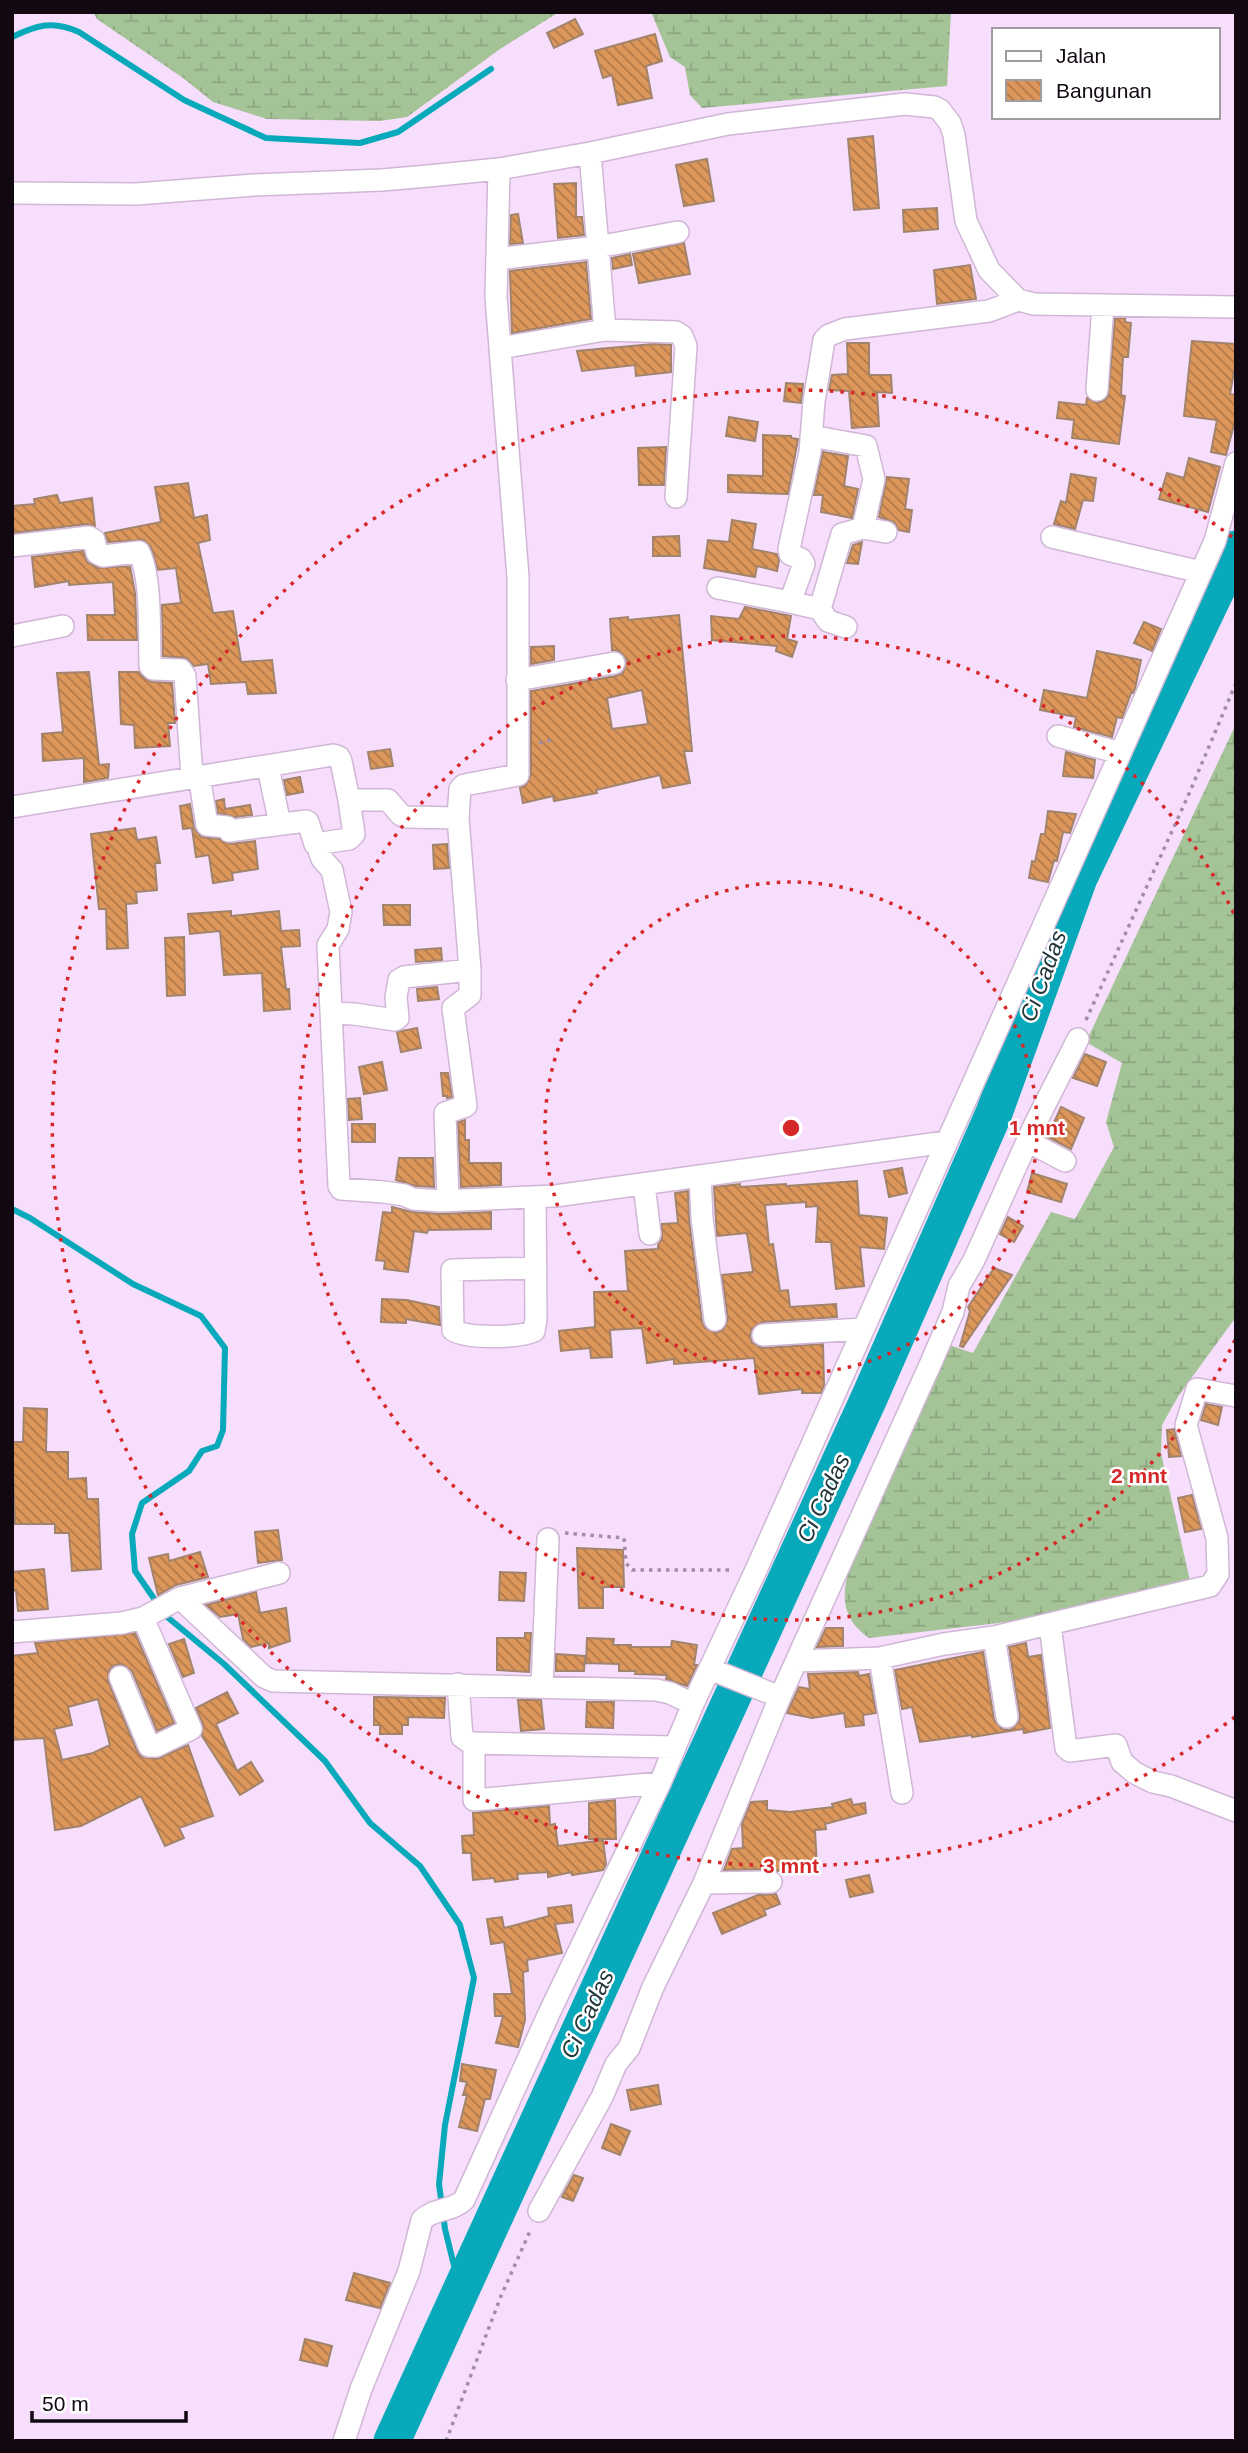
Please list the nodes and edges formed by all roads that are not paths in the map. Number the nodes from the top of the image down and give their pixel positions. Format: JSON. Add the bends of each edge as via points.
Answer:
{"nodes":[{"id":1,"x":590,"y":153,"type":"junction"},
{"id":2,"x":499,"y":169,"type":"junction"},
{"id":3,"x":14,"y":198,"type":"edge"},
{"id":4,"x":678,"y":232,"type":"dead end"},
{"id":5,"x":597,"y":247,"type":"junction"},
{"id":6,"x":497,"y":259,"type":"junction"},
{"id":7,"x":1018,"y":300,"type":"junction"},
{"id":8,"x":1103,"y":304,"type":"junction"},
{"id":9,"x":1236,"y":307,"type":"edge"},
{"id":10,"x":605,"y":330,"type":"junction"},
{"id":11,"x":500,"y":348,"type":"junction"},
{"id":12,"x":1097,"y":390,"type":"dead end"},
{"id":13,"x":811,"y":436,"type":"junction"},
{"id":14,"x":1236,"y":463,"type":"edge"},
{"id":15,"x":676,"y":497,"type":"dead end"},
{"id":16,"x":863,"y":528,"type":"junction"},
{"id":17,"x":886,"y":532,"type":"dead end"},
{"id":18,"x":1052,"y":537,"type":"dead end"},
{"id":19,"x":12,"y":546,"type":"edge"},
{"id":20,"x":1201,"y":572,"type":"junction"},
{"id":21,"x":718,"y":588,"type":"dead end"},
{"id":22,"x":790,"y":602,"type":"junction"},
{"id":23,"x":820,"y":609,"type":"junction"},
{"id":24,"x":63,"y":626,"type":"dead end"},
{"id":25,"x":846,"y":627,"type":"dead end"},
{"id":26,"x":12,"y":636,"type":"edge"},
{"id":27,"x":614,"y":663,"type":"dead end"},
{"id":28,"x":517,"y":680,"type":"junction"},
{"id":29,"x":1058,"y":736,"type":"dead end"},
{"id":30,"x":1120,"y":753,"type":"junction"},
{"id":31,"x":268,"y":767,"type":"junction"},
{"id":32,"x":195,"y":776,"type":"junction"},
{"id":33,"x":349,"y":800,"type":"junction"},
{"id":34,"x":12,"y":807,"type":"edge"},
{"id":35,"x":458,"y":818,"type":"junction"},
{"id":36,"x":280,"y":824,"type":"junction"},
{"id":37,"x":317,"y":845,"type":"junction"},
{"id":38,"x":471,"y":970,"type":"junction"},
{"id":39,"x":332,"y":1013,"type":"junction"},
{"id":40,"x":1078,"y":1039,"type":"road end"},
{"id":41,"x":946,"y":1142,"type":"junction"},
{"id":42,"x":1029,"y":1142,"type":"junction"},
{"id":43,"x":1065,"y":1161,"type":"dead end"},
{"id":44,"x":700,"y":1176,"type":"junction"},
{"id":45,"x":644,"y":1184,"type":"junction"},
{"id":46,"x":535,"y":1196,"type":"junction"},
{"id":47,"x":448,"y":1199,"type":"junction"},
{"id":48,"x":650,"y":1234,"type":"dead end"},
{"id":49,"x":536,"y":1268,"type":"junction"},
{"id":50,"x":715,"y":1320,"type":"dead end"},
{"id":51,"x":862,"y":1329,"type":"junction"},
{"id":52,"x":764,"y":1335,"type":"dead end"},
{"id":53,"x":1236,"y":1396,"type":"edge"},
{"id":54,"x":548,"y":1539,"type":"road end"},
{"id":55,"x":279,"y":1573,"type":"dead end"},
{"id":56,"x":177,"y":1600,"type":"junction"},
{"id":57,"x":146,"y":1617,"type":"junction"},
{"id":58,"x":1050,"y":1625,"type":"junction"},
{"id":59,"x":12,"y":1632,"type":"edge"},
{"id":60,"x":994,"y":1637,"type":"junction"},
{"id":61,"x":880,"y":1658,"type":"junction"},
{"id":62,"x":797,"y":1661,"type":"junction"},
{"id":63,"x":715,"y":1671,"type":"junction"},
{"id":64,"x":120,"y":1677,"type":"dead end"},
{"id":65,"x":458,"y":1684,"type":"junction"},
{"id":66,"x":542,"y":1687,"type":"junction"},
{"id":67,"x":776,"y":1695,"type":"junction"},
{"id":68,"x":693,"y":1704,"type":"junction"},
{"id":69,"x":1007,"y":1717,"type":"dead end"},
{"id":70,"x":474,"y":1743,"type":"junction"},
{"id":71,"x":675,"y":1747,"type":"junction"},
{"id":72,"x":660,"y":1783,"type":"junction"},
{"id":73,"x":902,"y":1793,"type":"dead end"},
{"id":74,"x":1236,"y":1811,"type":"edge"},
{"id":75,"x":771,"y":1882,"type":"dead end"},
{"id":76,"x":704,"y":1883,"type":"junction"},
{"id":77,"x":539,"y":2211,"type":"road end"},
{"id":78,"x":344,"y":2441,"type":"edge"}],
"edges":[{"from":1,"to":2,"type":"street"},
{"from":1,"to":5,"type":"street"},
{"from":1,"to":7,"type":"street","via":[[728,124],[905,104],[934,107],[953,129],[966,221],[989,270]]},
{"from":2,"to":3,"type":"street","via":[[382,180]]},
{"from":2,"to":6,"type":"street"},
{"from":4,"to":5,"type":"street"},
{"from":5,"to":6,"type":"street"},
{"from":5,"to":10,"type":"street"},
{"from":6,"to":11,"type":"street"},
{"from":7,"to":8,"type":"street"},
{"from":7,"to":13,"type":"street","via":[[989,311],[845,329],[829,335],[821,346]]},
{"from":8,"to":9,"type":"street"},
{"from":8,"to":12,"type":"street"},
{"from":10,"to":11,"type":"street"},
{"from":10,"to":15,"type":"street","via":[[682,335],[686,346]]},
{"from":11,"to":28,"type":"street","via":[[518,577]]},
{"from":13,"to":16,"type":"street","via":[[866,446],[874,479]]},
{"from":13,"to":22,"type":"street","via":[[789,551],[804,564]]},
{"from":14,"to":20,"type":"street","via":[[1215,541]]},
{"from":16,"to":17,"type":"street"},
{"from":16,"to":23,"type":"street","via":[[841,537]]},
{"from":18,"to":20,"type":"street"},
{"from":19,"to":32,"type":"street","via":[[89,537],[103,556],[139,552],[147,588],[150,666],[181,670],[185,676]]},
{"from":20,"to":30,"type":"street"},
{"from":21,"to":22,"type":"street"},
{"from":22,"to":23,"type":"street"},
{"from":23,"to":25,"type":"street","via":[[828,621]]},
{"from":24,"to":26,"type":"street"},
{"from":27,"to":28,"type":"street"},
{"from":28,"to":35,"type":"street","via":[[518,775],[464,785]]},
{"from":29,"to":30,"type":"street"},
{"from":30,"to":41,"type":"street"},
{"from":31,"to":32,"type":"street"},
{"from":31,"to":33,"type":"street","via":[[337,756]]},
{"from":31,"to":36,"type":"street"},
{"from":32,"to":34,"type":"street"},
{"from":32,"to":36,"type":"street","via":[[210,827],[232,832]]},
{"from":33,"to":35,"type":"street","via":[[388,800],[407,817]]},
{"from":33,"to":37,"type":"street","via":[[353,837]]},
{"from":35,"to":38,"type":"street"},
{"from":36,"to":37,"type":"street","via":[[307,821]]},
{"from":37,"to":39,"type":"street","via":[[332,870],[341,912],[338,929],[328,944]]},
{"from":38,"to":39,"type":"street","via":[[399,980],[395,1020]]},
{"from":38,"to":47,"type":"street","via":[[469,997],[453,1008],[466,1106],[445,1113]]},
{"from":39,"to":47,"type":"street","via":[[339,1186],[413,1199]]},
{"from":40,"to":42,"type":"street"},
{"from":41,"to":44,"type":"street"},
{"from":41,"to":51,"type":"street"},
{"from":42,"to":43,"type":"street"},
{"from":42,"to":62,"type":"street","via":[[959,1286],[953,1312]]},
{"from":44,"to":45,"type":"street"},
{"from":44,"to":50,"type":"street"},
{"from":45,"to":46,"type":"street"},
{"from":45,"to":48,"type":"street"},
{"from":46,"to":47,"type":"street"},
{"from":46,"to":49,"type":"street"},
{"from":49,"to":49,"type":"street","via":[[534,1331],[490,1336],[453,1330],[452,1270]]},
{"from":51,"to":52,"type":"street"},
{"from":51,"to":63,"type":"street"},
{"from":53,"to":58,"type":"street","via":[[1197,1389],[1186,1425],[1217,1538],[1215,1581],[1203,1588]]},
{"from":54,"to":66,"type":"street"},
{"from":55,"to":56,"type":"street"},
{"from":56,"to":57,"type":"street"},
{"from":56,"to":65,"type":"street","via":[[268,1680]]},
{"from":57,"to":59,"type":"street"},
{"from":57,"to":64,"type":"street","via":[[191,1729],[149,1746]]},
{"from":58,"to":60,"type":"street"},
{"from":58,"to":74,"type":"street","via":[[1066,1748],[1116,1745],[1122,1762],[1135,1773]]},
{"from":60,"to":61,"type":"street"},
{"from":60,"to":69,"type":"street"},
{"from":61,"to":62,"type":"street"},
{"from":61,"to":73,"type":"street"},
{"from":62,"to":67,"type":"street"},
{"from":63,"to":67,"type":"street"},
{"from":63,"to":68,"type":"street"},
{"from":65,"to":66,"type":"street"},
{"from":65,"to":70,"type":"street","via":[[462,1737]]},
{"from":66,"to":68,"type":"street","via":[[656,1690]]},
{"from":67,"to":76,"type":"street"},
{"from":68,"to":71,"type":"street"},
{"from":70,"to":71,"type":"street"},
{"from":70,"to":72,"type":"street","via":[[474,1800]]},
{"from":71,"to":72,"type":"street"},
{"from":72,"to":78,"type":"street","via":[[464,2200],[422,2221],[409,2271]]},
{"from":75,"to":76,"type":"street"},
{"from":76,"to":77,"type":"street","via":[[629,2048],[616,2064]]}]}
